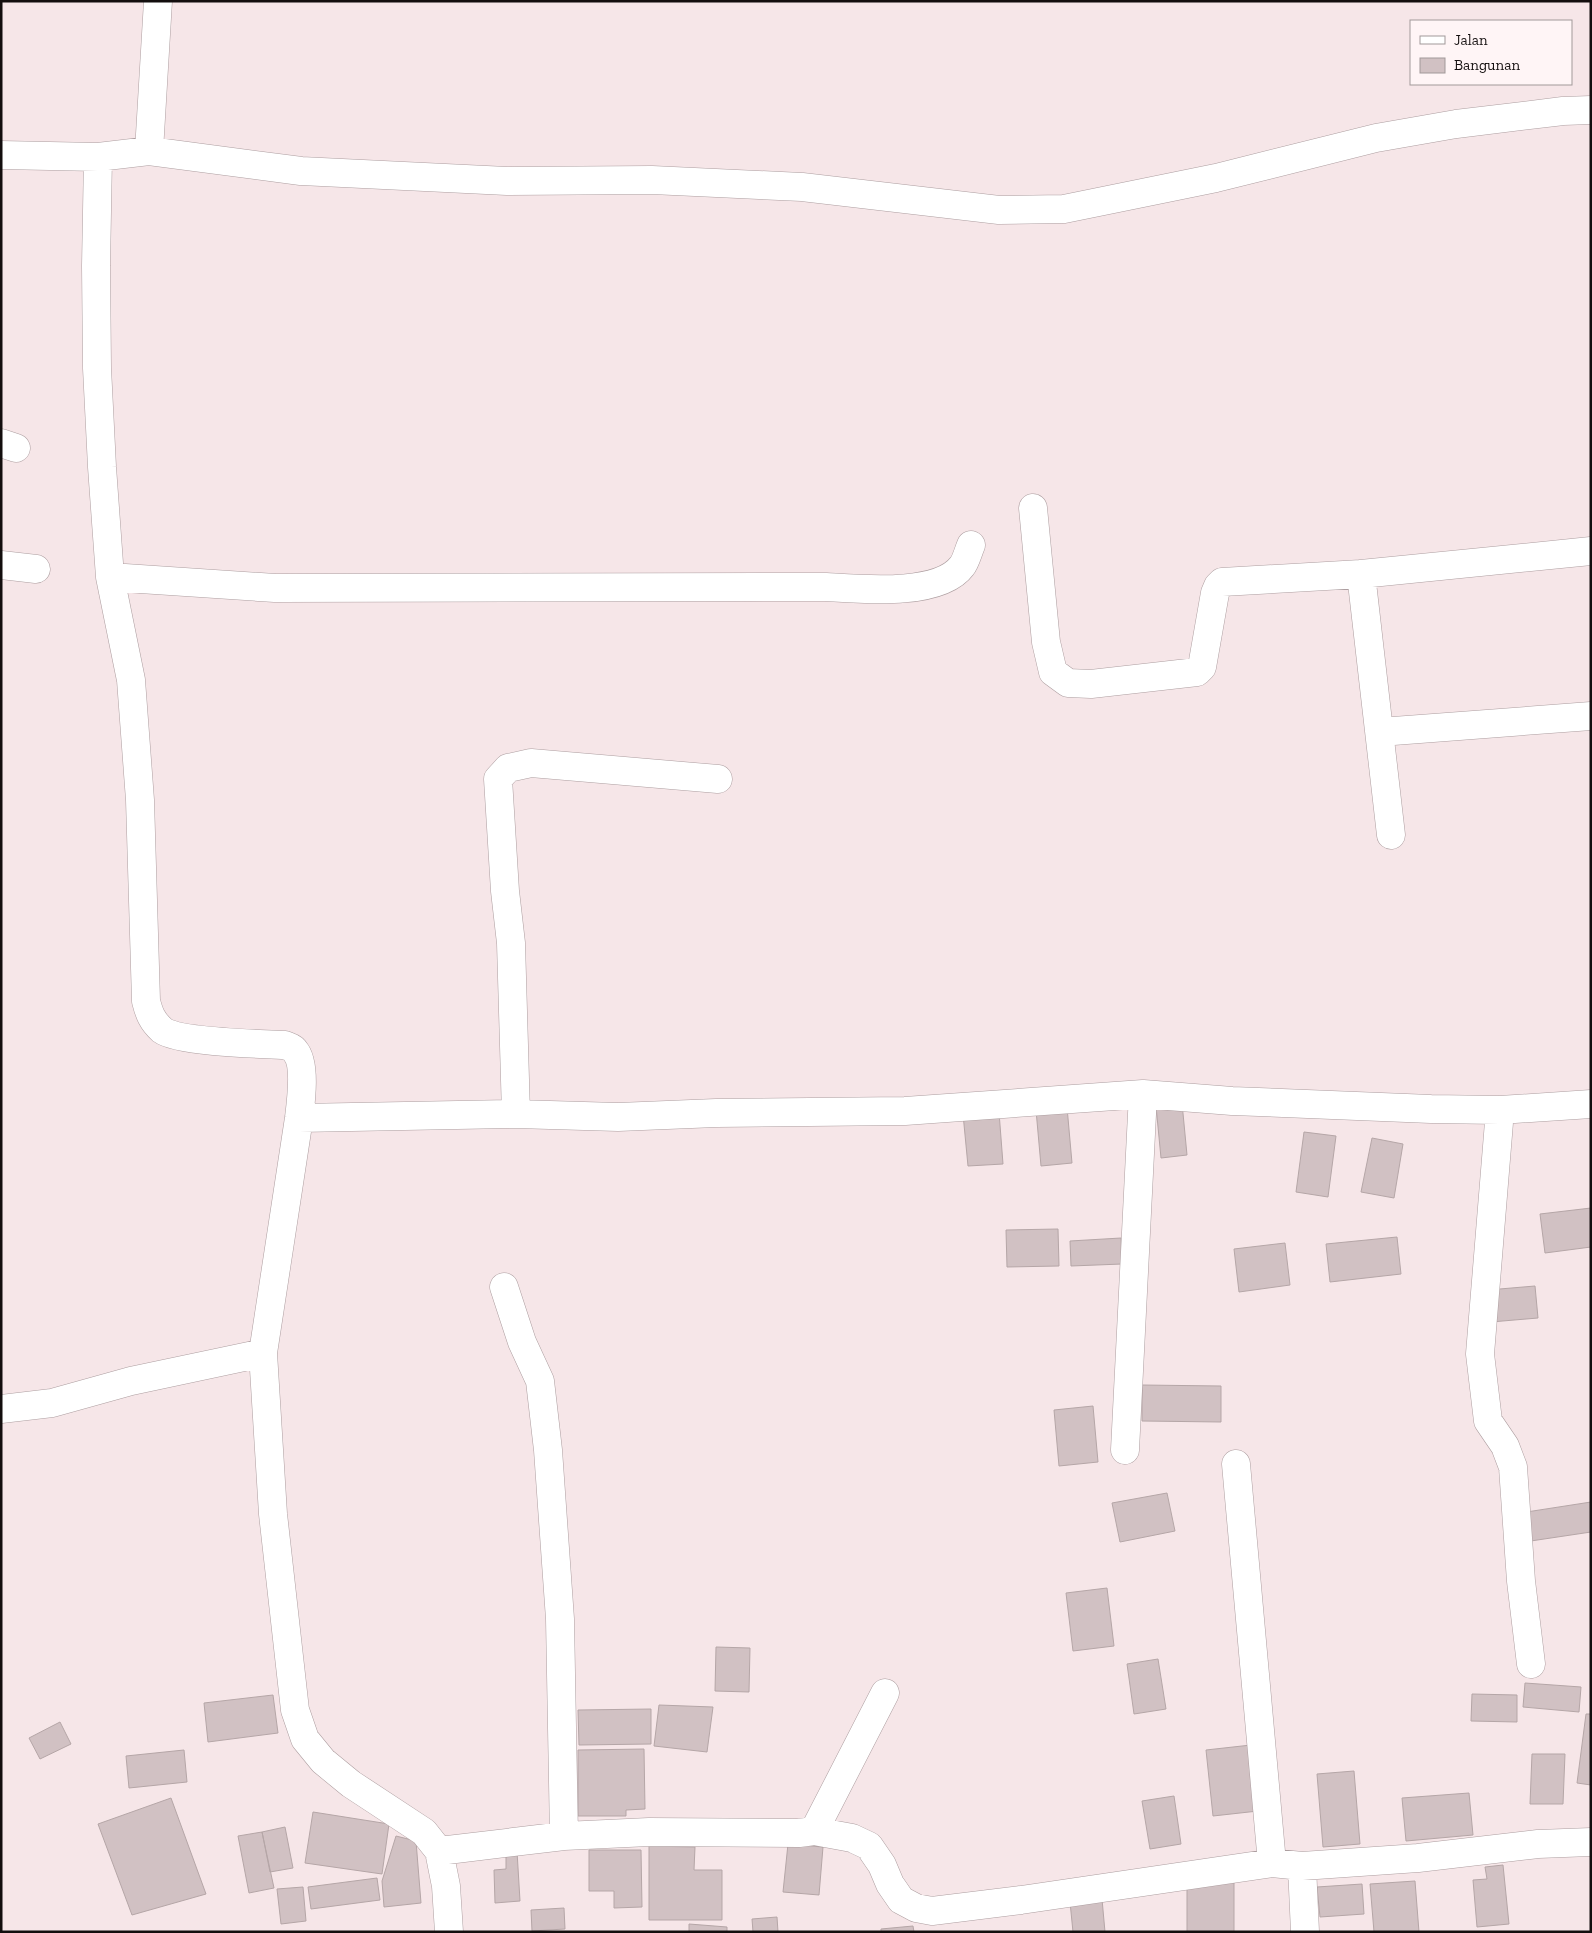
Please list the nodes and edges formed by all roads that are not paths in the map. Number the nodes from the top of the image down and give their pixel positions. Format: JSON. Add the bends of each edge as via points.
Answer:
{"nodes":[{"id":1,"x":158,"y":1,"type":"edge"},
{"id":2,"x":1591,"y":110,"type":"edge"},
{"id":3,"x":149,"y":152,"type":"junction"},
{"id":4,"x":1,"y":155,"type":"edge"},
{"id":5,"x":98,"y":157,"type":"junction"},
{"id":6,"x":1032,"y":508,"type":"dead end"},
{"id":7,"x":971,"y":545,"type":"dead end"},
{"id":8,"x":1591,"y":551,"type":"edge"},
{"id":9,"x":1,"y":565,"type":"edge"},
{"id":10,"x":36,"y":569,"type":"dead end"},
{"id":11,"x":1361,"y":574,"type":"junction"},
{"id":12,"x":110,"y":577,"type":"junction"},
{"id":13,"x":1591,"y":716,"type":"edge"},
{"id":14,"x":1380,"y":732,"type":"junction"},
{"id":15,"x":718,"y":779,"type":"dead end"},
{"id":16,"x":1391,"y":835,"type":"dead end"},
{"id":17,"x":1143,"y":1094,"type":"junction"},
{"id":18,"x":1591,"y":1104,"type":"edge"},
{"id":19,"x":1500,"y":1110,"type":"junction"},
{"id":20,"x":516,"y":1114,"type":"junction"},
{"id":21,"x":299,"y":1118,"type":"junction"},
{"id":22,"x":504,"y":1287,"type":"dead end"},
{"id":23,"x":263,"y":1353,"type":"junction"},
{"id":24,"x":1,"y":1409,"type":"edge"},
{"id":25,"x":1125,"y":1450,"type":"dead end"},
{"id":26,"x":1236,"y":1464,"type":"dead end"},
{"id":27,"x":1531,"y":1664,"type":"dead end"},
{"id":28,"x":885,"y":1693,"type":"dead end"},
{"id":29,"x":814,"y":1831,"type":"junction"},
{"id":30,"x":564,"y":1836,"type":"junction"},
{"id":31,"x":1591,"y":1842,"type":"edge"},
{"id":32,"x":439,"y":1851,"type":"junction"},
{"id":33,"x":1272,"y":1863,"type":"junction"},
{"id":34,"x":1302,"y":1866,"type":"junction"},
{"id":35,"x":449,"y":1932,"type":"edge"},
{"id":36,"x":1305,"y":1932,"type":"edge"}],
"edges":[{"from":1,"to":3,"type":"street"},
{"from":2,"to":3,"type":"street","via":[[1456,124],[1376,138],[1216,178],[1064,209],[1000,210],[802,188],[652,180],[508,181],[302,171]]},
{"from":3,"to":5,"type":"street"},
{"from":4,"to":5,"type":"street"},
{"from":5,"to":12,"type":"street","via":[[97,368]]},
{"from":6,"to":11,"type":"street","via":[[1046,642],[1053,672],[1068,682],[1091,684],[1197,672],[1202,667],[1215,593],[1222,582]]},
{"from":7,"to":12,"type":"street","via":[[962,566],[946,580],[876,590],[826,587],[275,588]]},
{"from":8,"to":11,"type":"street"},
{"from":9,"to":10,"type":"street"},
{"from":11,"to":14,"type":"street"},
{"from":12,"to":21,"type":"street","via":[[131,680],[140,800],[146,992],[150,1018],[164,1032],[190,1039],[292,1048],[300,1065]]},
{"from":13,"to":14,"type":"street"},
{"from":14,"to":16,"type":"street"},
{"from":15,"to":20,"type":"street","via":[[532,763],[508,768],[498,779],[511,943]]},
{"from":17,"to":19,"type":"street","via":[[1330,1105]]},
{"from":17,"to":20,"type":"street","via":[[905,1111],[618,1117]]},
{"from":17,"to":25,"type":"street"},
{"from":18,"to":19,"type":"street"},
{"from":19,"to":27,"type":"street","via":[[1480,1354],[1488,1421],[1514,1467],[1521,1581]]},
{"from":20,"to":21,"type":"street"},
{"from":21,"to":23,"type":"street"},
{"from":22,"to":30,"type":"street","via":[[522,1342],[540,1381],[548,1450],[560,1619]]},
{"from":23,"to":24,"type":"street","via":[[131,1381],[52,1403]]},
{"from":23,"to":32,"type":"street","via":[[272,1514],[295,1710],[305,1739],[323,1761],[351,1784],[424,1832]]},
{"from":26,"to":33,"type":"street"},
{"from":28,"to":29,"type":"street"},
{"from":29,"to":30,"type":"street"},
{"from":29,"to":33,"type":"street","via":[[852,1838],[869,1846],[901,1900],[916,1908],[932,1911]]},
{"from":30,"to":32,"type":"street"},
{"from":31,"to":34,"type":"street"},
{"from":32,"to":35,"type":"street","via":[[446,1886]]},
{"from":33,"to":34,"type":"street"},
{"from":34,"to":36,"type":"street"}]}
